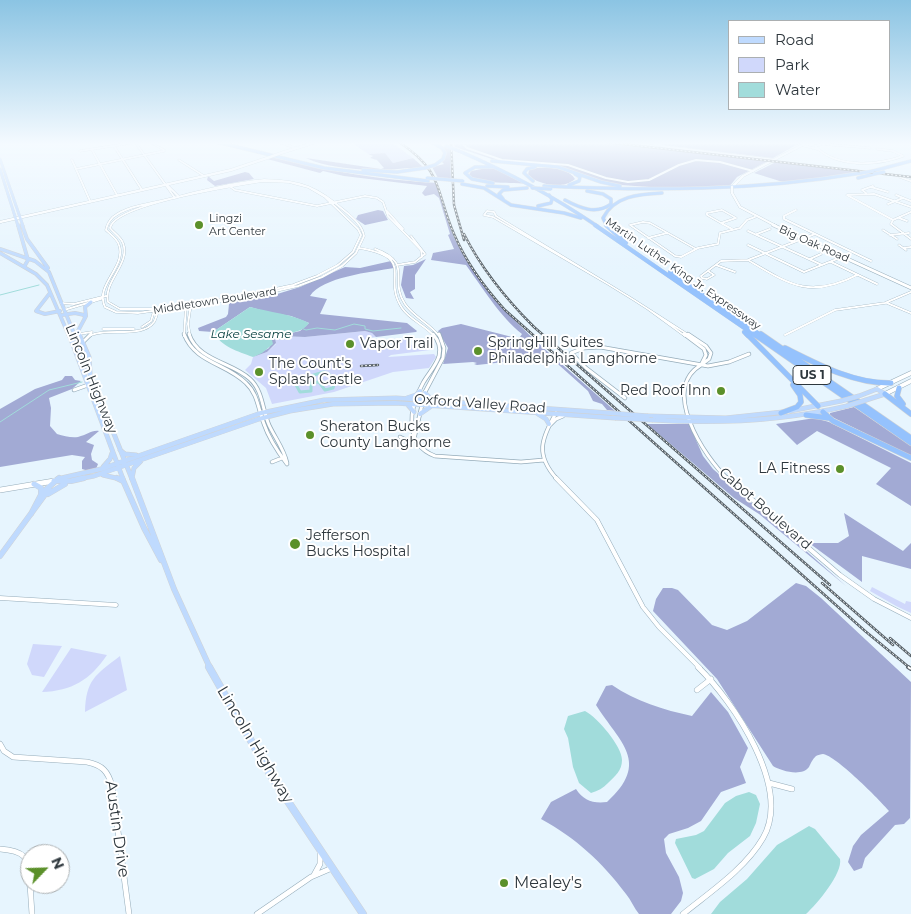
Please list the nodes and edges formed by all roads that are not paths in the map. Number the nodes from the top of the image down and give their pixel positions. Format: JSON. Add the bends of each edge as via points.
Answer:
{"nodes":[{"id":1,"x":5,"y":185,"type":"edge"},
{"id":2,"x":9,"y":185,"type":"edge"},
{"id":3,"x":83,"y":185,"type":"edge"},
{"id":4,"x":111,"y":185,"type":"edge"},
{"id":5,"x":139,"y":185,"type":"edge"},
{"id":6,"x":166,"y":185,"type":"joint"},
{"id":7,"x":228,"y":185,"type":"junction"},
{"id":8,"x":231,"y":185,"type":"edge"},
{"id":9,"x":299,"y":185,"type":"edge"},
{"id":10,"x":306,"y":185,"type":"edge"},
{"id":11,"x":469,"y":185,"type":"edge"},
{"id":12,"x":499,"y":185,"type":"edge"},
{"id":13,"x":512,"y":185,"type":"edge"},
{"id":14,"x":531,"y":185,"type":"edge"},
{"id":15,"x":538,"y":185,"type":"edge"},
{"id":16,"x":573,"y":185,"type":"edge"},
{"id":17,"x":615,"y":185,"type":"edge"},
{"id":18,"x":734,"y":185,"type":"edge"},
{"id":19,"x":779,"y":185,"type":"edge"},
{"id":20,"x":804,"y":185,"type":"edge"},
{"id":21,"x":528,"y":186,"type":"junction"},
{"id":22,"x":545,"y":186,"type":"junction"},
{"id":23,"x":142,"y":190,"type":"junction"},
{"id":24,"x":579,"y":190,"type":"junction"},
{"id":25,"x":882,"y":190,"type":"junction"},
{"id":26,"x":673,"y":191,"type":"junction"},
{"id":27,"x":850,"y":191,"type":"dead end"},
{"id":28,"x":545,"y":192,"type":"junction"},
{"id":29,"x":888,"y":192,"type":"dead end"},
{"id":30,"x":866,"y":193,"type":"junction"},
{"id":31,"x":856,"y":194,"type":"junction"},
{"id":32,"x":874,"y":194,"type":"junction"},
{"id":33,"x":896,"y":195,"type":"dead end"},
{"id":34,"x":117,"y":196,"type":"junction"},
{"id":35,"x":177,"y":198,"type":"junction"},
{"id":36,"x":561,"y":198,"type":"junction"},
{"id":37,"x":903,"y":198,"type":"junction"},
{"id":38,"x":90,"y":201,"type":"junction"},
{"id":39,"x":895,"y":201,"type":"junction"},
{"id":40,"x":911,"y":201,"type":"edge"},
{"id":41,"x":884,"y":202,"type":"dead end"},
{"id":42,"x":336,"y":203,"type":"junction"},
{"id":43,"x":333,"y":204,"type":"junction"},
{"id":44,"x":888,"y":204,"type":"junction"},
{"id":45,"x":892,"y":205,"type":"dead end"},
{"id":46,"x":911,"y":207,"type":"edge"},
{"id":47,"x":796,"y":210,"type":"dead end"},
{"id":48,"x":911,"y":212,"type":"edge"},
{"id":49,"x":755,"y":217,"type":"junction"},
{"id":50,"x":20,"y":218,"type":"junction"},
{"id":51,"x":898,"y":218,"type":"junction"},
{"id":52,"x":16,"y":219,"type":"junction"},
{"id":53,"x":893,"y":220,"type":"junction"},
{"id":54,"x":907,"y":221,"type":"dead end"},
{"id":55,"x":0,"y":222,"type":"edge"},
{"id":56,"x":721,"y":222,"type":"junction"},
{"id":57,"x":600,"y":229,"type":"junction"},
{"id":58,"x":770,"y":229,"type":"dead end"},
{"id":59,"x":733,"y":230,"type":"junction"},
{"id":60,"x":748,"y":230,"type":"dead end"},
{"id":61,"x":884,"y":230,"type":"dead end"},
{"id":62,"x":904,"y":232,"type":"junction"},
{"id":63,"x":667,"y":233,"type":"junction"},
{"id":64,"x":910,"y":233,"type":"edge"},
{"id":65,"x":757,"y":234,"type":"junction"},
{"id":66,"x":815,"y":234,"type":"junction"},
{"id":67,"x":890,"y":235,"type":"junction"},
{"id":68,"x":648,"y":238,"type":"junction"},
{"id":69,"x":802,"y":239,"type":"junction"},
{"id":70,"x":911,"y":239,"type":"edge"},
{"id":71,"x":23,"y":240,"type":"junction"},
{"id":72,"x":897,"y":240,"type":"dead end"},
{"id":73,"x":29,"y":242,"type":"junction"},
{"id":74,"x":626,"y":243,"type":"junction"},
{"id":75,"x":748,"y":245,"type":"dead end"},
{"id":76,"x":899,"y":245,"type":"dead end"},
{"id":77,"x":358,"y":246,"type":"junction"},
{"id":78,"x":783,"y":247,"type":"junction"},
{"id":79,"x":911,"y":247,"type":"edge"},
{"id":80,"x":903,"y":248,"type":"junction"},
{"id":81,"x":696,"y":249,"type":"junction"},
{"id":82,"x":906,"y":250,"type":"dead end"},
{"id":83,"x":0,"y":251,"type":"edge"},
{"id":84,"x":765,"y":253,"type":"junction"},
{"id":85,"x":821,"y":254,"type":"dead end"},
{"id":86,"x":842,"y":257,"type":"junction"},
{"id":87,"x":27,"y":258,"type":"junction"},
{"id":88,"x":809,"y":259,"type":"junction"},
{"id":89,"x":747,"y":260,"type":"junction"},
{"id":90,"x":871,"y":261,"type":"dead end"},
{"id":91,"x":830,"y":262,"type":"junction"},
{"id":92,"x":397,"y":265,"type":"junction"},
{"id":93,"x":716,"y":265,"type":"junction"},
{"id":94,"x":822,"y":265,"type":"junction"},
{"id":95,"x":24,"y":266,"type":"junction"},
{"id":96,"x":708,"y":271,"type":"junction"},
{"id":97,"x":49,"y":272,"type":"junction"},
{"id":98,"x":735,"y":272,"type":"dead end"},
{"id":99,"x":857,"y":275,"type":"junction"},
{"id":100,"x":608,"y":284,"type":"junction"},
{"id":101,"x":877,"y":284,"type":"dead end"},
{"id":102,"x":911,"y":290,"type":"edge"},
{"id":103,"x":50,"y":292,"type":"junction"},
{"id":104,"x":106,"y":296,"type":"junction"},
{"id":105,"x":101,"y":298,"type":"junction"},
{"id":106,"x":60,"y":302,"type":"junction"},
{"id":107,"x":91,"y":302,"type":"junction"},
{"id":108,"x":886,"y":303,"type":"junction"},
{"id":109,"x":186,"y":305,"type":"junction"},
{"id":110,"x":191,"y":305,"type":"junction"},
{"id":111,"x":713,"y":307,"type":"junction"},
{"id":112,"x":156,"y":310,"type":"junction"},
{"id":113,"x":62,"y":313,"type":"junction"},
{"id":114,"x":911,"y":313,"type":"edge"},
{"id":115,"x":86,"y":318,"type":"junction"},
{"id":116,"x":752,"y":328,"type":"junction"},
{"id":117,"x":79,"y":334,"type":"junction"},
{"id":118,"x":784,"y":335,"type":"dead end"},
{"id":119,"x":82,"y":342,"type":"junction"},
{"id":120,"x":749,"y":354,"type":"dead end"},
{"id":121,"x":775,"y":361,"type":"junction"},
{"id":122,"x":700,"y":365,"type":"junction"},
{"id":123,"x":911,"y":373,"type":"edge"},
{"id":124,"x":89,"y":380,"type":"junction"},
{"id":125,"x":861,"y":380,"type":"junction"},
{"id":126,"x":911,"y":382,"type":"edge"},
{"id":127,"x":891,"y":383,"type":"junction"},
{"id":128,"x":899,"y":388,"type":"junction"},
{"id":129,"x":877,"y":389,"type":"junction"},
{"id":130,"x":74,"y":390,"type":"dead end"},
{"id":131,"x":420,"y":391,"type":"junction"},
{"id":132,"x":425,"y":394,"type":"junction"},
{"id":133,"x":885,"y":394,"type":"junction"},
{"id":134,"x":625,"y":398,"type":"dead end"},
{"id":135,"x":404,"y":401,"type":"junction"},
{"id":136,"x":419,"y":402,"type":"junction"},
{"id":137,"x":436,"y":404,"type":"junction"},
{"id":138,"x":818,"y":406,"type":"junction"},
{"id":139,"x":562,"y":410,"type":"junction"},
{"id":140,"x":414,"y":412,"type":"junction"},
{"id":141,"x":534,"y":412,"type":"junction"},
{"id":142,"x":781,"y":412,"type":"junction"},
{"id":143,"x":823,"y":412,"type":"junction"},
{"id":144,"x":910,"y":413,"type":"edge"},
{"id":145,"x":420,"y":414,"type":"junction"},
{"id":146,"x":554,"y":414,"type":"junction"},
{"id":147,"x":566,"y":414,"type":"junction"},
{"id":148,"x":264,"y":415,"type":"junction"},
{"id":149,"x":806,"y":415,"type":"junction"},
{"id":150,"x":691,"y":420,"type":"junction"},
{"id":151,"x":834,"y":421,"type":"junction"},
{"id":152,"x":548,"y":426,"type":"junction"},
{"id":153,"x":400,"y":437,"type":"dead end"},
{"id":154,"x":911,"y":438,"type":"edge"},
{"id":155,"x":414,"y":439,"type":"junction"},
{"id":156,"x":911,"y":443,"type":"edge"},
{"id":157,"x":119,"y":449,"type":"junction"},
{"id":158,"x":112,"y":452,"type":"junction"},
{"id":159,"x":144,"y":456,"type":"junction"},
{"id":160,"x":282,"y":458,"type":"junction"},
{"id":161,"x":911,"y":458,"type":"edge"},
{"id":162,"x":544,"y":460,"type":"junction"},
{"id":163,"x":272,"y":462,"type":"dead end"},
{"id":164,"x":124,"y":463,"type":"junction"},
{"id":165,"x":117,"y":466,"type":"junction"},
{"id":166,"x":94,"y":474,"type":"junction"},
{"id":167,"x":54,"y":481,"type":"junction"},
{"id":168,"x":71,"y":481,"type":"junction"},
{"id":169,"x":123,"y":481,"type":"junction"},
{"id":170,"x":132,"y":482,"type":"junction"},
{"id":171,"x":34,"y":484,"type":"junction"},
{"id":172,"x":0,"y":490,"type":"edge"},
{"id":173,"x":43,"y":496,"type":"junction"},
{"id":174,"x":0,"y":556,"type":"edge"},
{"id":175,"x":164,"y":566,"type":"junction"},
{"id":176,"x":0,"y":598,"type":"edge"},
{"id":177,"x":116,"y":605,"type":"dead end"},
{"id":178,"x":911,"y":618,"type":"edge"},
{"id":179,"x":711,"y":679,"type":"junction"},
{"id":180,"x":697,"y":690,"type":"dead end"},
{"id":181,"x":0,"y":744,"type":"edge"},
{"id":182,"x":769,"y":783,"type":"junction"},
{"id":183,"x":792,"y":789,"type":"dead end"},
{"id":184,"x":318,"y":847,"type":"junction"},
{"id":185,"x":0,"y":849,"type":"edge"},
{"id":186,"x":20,"y":852,"type":"edge"},
{"id":187,"x":332,"y":868,"type":"junction"},
{"id":188,"x":311,"y":877,"type":"junction"},
{"id":189,"x":31,"y":894,"type":"edge"},
{"id":190,"x":260,"y":913,"type":"edge"},
{"id":191,"x":32,"y":914,"type":"edge"},
{"id":192,"x":129,"y":914,"type":"edge"},
{"id":193,"x":362,"y":914,"type":"edge"},
{"id":194,"x":683,"y":914,"type":"edge"}],
"edges":[{"from":1,"to":52,"type":"main road"},
{"from":2,"to":50,"type":"main road"},
{"from":3,"to":38,"type":"street"},
{"from":4,"to":34,"type":"street"},
{"from":5,"to":23,"type":"street"},
{"from":6,"to":23,"type":"street"},
{"from":6,"to":35,"type":"street"},
{"from":7,"to":8,"type":"street"},
{"from":7,"to":35,"type":"street"},
{"from":7,"to":43,"type":"street","via":[[235,190],[317,206]]},
{"from":9,"to":43,"type":"street","via":[[317,191]]},
{"from":10,"to":42,"type":"street","via":[[321,190]]},
{"from":11,"to":57,"type":"highway","via":[[486,189],[511,205],[567,213]]},
{"from":12,"to":21,"type":"highway"},
{"from":13,"to":21,"type":"highway"},
{"from":14,"to":28,"type":"highway","name":"Martin Luther King Jr. Expressway","number":"US 1"},
{"from":15,"to":36,"type":"highway","name":"Martin Luther King Jr. Expressway","number":"US 1"},
{"from":16,"to":22,"type":"highway"},
{"from":17,"to":26,"type":"highway"},
{"from":18,"to":49,"type":"street","name":"Big Oak Road","bridge":true,"via":[[732,193],[740,207]]},
{"from":19,"to":26,"type":"highway","bridge":true},
{"from":20,"to":26,"type":"highway"},
{"from":21,"to":22,"type":"highway","bridge":true},
{"from":21,"to":24,"type":"highway","bridge":true},
{"from":21,"to":28,"type":"highway","via":[[507,189],[499,194],[513,204],[537,206],[552,202]]},
{"from":22,"to":26,"type":"highway"},
{"from":23,"to":34,"type":"street"},
{"from":24,"to":26,"type":"highway"},
{"from":24,"to":36,"type":"highway","via":[[603,194],[612,203],[606,208],[591,210]]},
{"from":25,"to":29,"type":"street"},
{"from":25,"to":30,"type":"street","via":[[872,186],[862,190]]},
{"from":25,"to":32,"type":"street"},
{"from":26,"to":74,"type":"highway","via":[[635,195],[607,211],[604,223]]},
{"from":27,"to":31,"type":"street"},
{"from":28,"to":57,"type":"highway","name":"Martin Luther King Jr. Expressway","number":"US 1"},
{"from":30,"to":31,"type":"street"},
{"from":30,"to":32,"type":"street"},
{"from":31,"to":53,"type":"street","via":[[847,196]]},
{"from":32,"to":39,"type":"street"},
{"from":33,"to":37,"type":"street"},
{"from":34,"to":38,"type":"street"},
{"from":35,"to":104,"type":"street","via":[[131,210],[111,223],[110,228],[122,241],[124,251]]},
{"from":35,"to":105,"type":"street","via":[[129,209],[108,222],[106,230],[118,240],[120,253]]},
{"from":36,"to":74,"type":"highway","name":"Martin Luther King Jr. Expressway","number":"US 1"},
{"from":37,"to":39,"type":"street"},
{"from":37,"to":40,"type":"street"},
{"from":38,"to":50,"type":"street"},
{"from":39,"to":44,"type":"street"},
{"from":39,"to":46,"type":"street"},
{"from":41,"to":44,"type":"street"},
{"from":42,"to":43,"type":"street"},
{"from":42,"to":77,"type":"street","via":[[361,226],[364,236]]},
{"from":42,"to":92,"type":"street","via":[[364,197],[376,197],[383,202],[425,254],[413,262]]},
{"from":43,"to":77,"type":"street","via":[[359,229]]},
{"from":44,"to":45,"type":"street"},
{"from":47,"to":66,"type":"street","via":[[784,219]]},
{"from":48,"to":51,"type":"street"},
{"from":49,"to":59,"type":"street"},
{"from":49,"to":69,"type":"street","name":"Big Oak Road"},
{"from":50,"to":52,"type":"street"},
{"from":50,"to":73,"type":"main road"},
{"from":51,"to":53,"type":"street"},
{"from":51,"to":54,"type":"street"},
{"from":52,"to":55,"type":"street"},
{"from":52,"to":71,"type":"main road"},
{"from":53,"to":62,"type":"street","via":[[891,224]]},
{"from":56,"to":56,"type":"street","via":[[707,214],[707,213],[722,210],[736,218]]},
{"from":56,"to":59,"type":"street"},
{"from":57,"to":111,"type":"highway","name":"Martin Luther King Jr. Expressway","number":"US 1"},
{"from":58,"to":65,"type":"street"},
{"from":59,"to":81,"type":"street","via":[[719,234],[716,245]]},
{"from":60,"to":65,"type":"street"},
{"from":61,"to":67,"type":"street"},
{"from":62,"to":64,"type":"street"},
{"from":62,"to":67,"type":"street"},
{"from":62,"to":70,"type":"street"},
{"from":63,"to":68,"type":"street"},
{"from":63,"to":68,"type":"street","via":[[648,222],[630,226]]},
{"from":63,"to":81,"type":"street"},
{"from":65,"to":78,"type":"street"},
{"from":66,"to":69,"type":"street"},
{"from":66,"to":90,"type":"street"},
{"from":67,"to":72,"type":"street"},
{"from":68,"to":81,"type":"street","via":[[678,257]]},
{"from":69,"to":78,"type":"street"},
{"from":69,"to":86,"type":"street","name":"Big Oak Road"},
{"from":71,"to":73,"type":"main road"},
{"from":71,"to":87,"type":"main road"},
{"from":73,"to":97,"type":"main road"},
{"from":74,"to":116,"type":"highway","name":"Martin Luther King Jr. Expressway","number":"US 1"},
{"from":75,"to":84,"type":"street"},
{"from":76,"to":80,"type":"street"},
{"from":77,"to":92,"type":"street","via":[[383,254]]},
{"from":77,"to":110,"type":"street","name":"Middletown Boulevard","via":[[347,261],[334,270],[298,286],[262,296]]},
{"from":78,"to":84,"type":"street"},
{"from":78,"to":88,"type":"street"},
{"from":79,"to":80,"type":"street"},
{"from":80,"to":82,"type":"street"},
{"from":83,"to":87,"type":"main road","name":"Lincoln Highway"},
{"from":83,"to":95,"type":"main road","name":"Lincoln Highway"},
{"from":84,"to":89,"type":"street"},
{"from":84,"to":94,"type":"street","via":[[804,272]]},
{"from":85,"to":88,"type":"street"},
{"from":86,"to":91,"type":"street"},
{"from":86,"to":102,"type":"street","name":"Big Oak Road"},
{"from":87,"to":95,"type":"main road"},
{"from":87,"to":97,"type":"main road","name":"Lincoln Highway"},
{"from":88,"to":94,"type":"street"},
{"from":89,"to":93,"type":"street","via":[[725,260]]},
{"from":89,"to":99,"type":"street","via":[[796,285],[808,287],[831,287]]},
{"from":91,"to":94,"type":"street"},
{"from":91,"to":99,"type":"street"},
{"from":92,"to":131,"type":"street","via":[[395,289],[398,301],[439,345],[438,360]]},
{"from":92,"to":132,"type":"street","via":[[402,300],[411,312],[438,334],[444,345],[443,359]]},
{"from":93,"to":96,"type":"street"},
{"from":93,"to":98,"type":"street"},
{"from":95,"to":103,"type":"main road","name":"Lincoln Highway","via":[[42,279]]},
{"from":96,"to":96,"type":"street","via":[[701,276],[702,278],[707,280],[714,275]]},
{"from":97,"to":106,"type":"main road","name":"Lincoln Highway"},
{"from":99,"to":101,"type":"street"},
{"from":100,"to":100,"type":"street","via":[[494,212],[484,213]]},
{"from":100,"to":122,"type":"street","via":[[704,349],[706,355]]},
{"from":102,"to":108,"type":"street"},
{"from":103,"to":113,"type":"main road","name":"Lincoln Highway"},
{"from":103,"to":113,"type":"main road","via":[[49,298],[36,311]]},
{"from":104,"to":105,"type":"street"},
{"from":104,"to":112,"type":"street","name":"Middletown Boulevard","via":[[110,304],[120,309]]},
{"from":105,"to":106,"type":"street","via":[[71,305]]},
{"from":105,"to":107,"type":"street"},
{"from":105,"to":112,"type":"street","name":"Middletown Boulevard","via":[[108,308],[118,312]]},
{"from":106,"to":113,"type":"main road","name":"Lincoln Highway"},
{"from":107,"to":113,"type":"street"},
{"from":107,"to":115,"type":"main road","via":[[85,307]]},
{"from":108,"to":114,"type":"street"},
{"from":108,"to":118,"type":"street","via":[[835,310]]},
{"from":109,"to":110,"type":"street","name":"Middletown Boulevard"},
{"from":109,"to":112,"type":"street","name":"Middletown Boulevard"},
{"from":109,"to":148,"type":"street","via":[[183,333],[187,343],[199,356],[248,384]]},
{"from":110,"to":148,"type":"street","via":[[188,330],[192,342],[205,354],[249,378],[258,389]]},
{"from":111,"to":121,"type":"highway"},
{"from":111,"to":156,"type":"highway","name":"Martin Luther King Jr. Expressway","number":"US 1"},
{"from":112,"to":117,"type":"street","via":[[151,321],[138,328],[109,328]]},
{"from":112,"to":119,"type":"street","via":[[154,321],[142,329],[101,332],[87,336]]},
{"from":113,"to":115,"type":"main road","via":[[79,313]]},
{"from":113,"to":124,"type":"main road","name":"Lincoln Highway"},
{"from":115,"to":117,"type":"main road"},
{"from":116,"to":125,"type":"highway","via":[[801,356]]},
{"from":116,"to":154,"type":"highway","name":"Martin Luther King Jr. Expressway","number":"US 1"},
{"from":117,"to":119,"type":"main road"},
{"from":119,"to":124,"type":"main road","via":[[88,356]]},
{"from":120,"to":122,"type":"street","via":[[719,365]]},
{"from":121,"to":138,"type":"highway"},
{"from":121,"to":142,"type":"highway","via":[[802,398],[797,407]]},
{"from":122,"to":134,"type":"street","via":[[613,347],[571,354]]},
{"from":122,"to":150,"type":"street","name":"Cabot Boulevard","via":[[691,371],[685,383],[684,397]]},
{"from":123,"to":127,"type":"street","name":"Oxford Valley Road"},
{"from":124,"to":130,"type":"street"},
{"from":124,"to":157,"type":"main road","name":"Lincoln Highway"},
{"from":124,"to":158,"type":"main road","name":"Lincoln Highway"},
{"from":125,"to":127,"type":"highway"},
{"from":125,"to":129,"type":"highway"},
{"from":126,"to":128,"type":"street","name":"Oxford Valley Road"},
{"from":127,"to":129,"type":"street","name":"Oxford Valley Road"},
{"from":128,"to":133,"type":"street","name":"Oxford Valley Road"},
{"from":128,"to":144,"type":"highway","via":[[898,398]]},
{"from":129,"to":133,"type":"main road"},
{"from":129,"to":138,"type":"main road","name":"Oxford Valley Road","bridge":true},
{"from":131,"to":135,"type":"main road"},
{"from":131,"to":136,"type":"street"},
{"from":132,"to":136,"type":"street"},
{"from":132,"to":137,"type":"main road"},
{"from":133,"to":143,"type":"main road","name":"Oxford Valley Road","bridge":true},
{"from":133,"to":144,"type":"highway"},
{"from":135,"to":136,"type":"main road","name":"Oxford Valley Road"},
{"from":135,"to":140,"type":"main road"},
{"from":135,"to":148,"type":"main road","name":"Oxford Valley Road","via":[[333,404]]},
{"from":136,"to":137,"type":"main road","name":"Oxford Valley Road"},
{"from":136,"to":140,"type":"street"},
{"from":136,"to":145,"type":"street"},
{"from":137,"to":139,"type":"main road","name":"Oxford Valley Road"},
{"from":137,"to":141,"type":"main road","name":"Oxford Valley Road"},
{"from":137,"to":145,"type":"main road"},
{"from":138,"to":142,"type":"main road","name":"Oxford Valley Road"},
{"from":138,"to":143,"type":"main road"},
{"from":139,"to":146,"type":"street"},
{"from":139,"to":150,"type":"main road","name":"Oxford Valley Road","bridge":true},
{"from":140,"to":155,"type":"street","via":[[411,434]]},
{"from":141,"to":146,"type":"main road","name":"Oxford Valley Road"},
{"from":141,"to":152,"type":"main road","via":[[544,417]]},
{"from":142,"to":150,"type":"main road","name":"Oxford Valley Road"},
{"from":143,"to":149,"type":"main road","name":"Oxford Valley Road"},
{"from":143,"to":151,"type":"highway"},
{"from":145,"to":155,"type":"street"},
{"from":146,"to":147,"type":"main road","name":"Oxford Valley Road"},
{"from":146,"to":152,"type":"street"},
{"from":147,"to":150,"type":"main road","name":"Oxford Valley Road","bridge":true},
{"from":147,"to":152,"type":"street"},
{"from":148,"to":159,"type":"main road","name":"Oxford Valley Road"},
{"from":148,"to":160,"type":"street"},
{"from":148,"to":160,"type":"street","via":[[286,455],[287,464]]},
{"from":149,"to":150,"type":"main road","name":"Oxford Valley Road","via":[[763,420]]},
{"from":149,"to":151,"type":"highway"},
{"from":150,"to":178,"type":"street","name":"Cabot Boulevard","via":[[709,458],[733,483],[862,591]]},
{"from":151,"to":161,"type":"highway"},
{"from":152,"to":162,"type":"street","via":[[542,441]]},
{"from":153,"to":155,"type":"street"},
{"from":155,"to":162,"type":"street","via":[[421,451],[435,456],[521,462]]},
{"from":157,"to":159,"type":"main road","via":[[129,455]]},
{"from":157,"to":164,"type":"main road","name":"Lincoln Highway"},
{"from":158,"to":165,"type":"main road","name":"Lincoln Highway"},
{"from":158,"to":166,"type":"main road","via":[[106,466]]},
{"from":159,"to":164,"type":"main road","name":"Oxford Valley Road"},
{"from":159,"to":170,"type":"main road","via":[[134,468]]},
{"from":160,"to":163,"type":"street"},
{"from":162,"to":179,"type":"street","via":[[555,479],[597,520],[645,610]]},
{"from":164,"to":165,"type":"main road","name":"Oxford Valley Road"},
{"from":164,"to":170,"type":"main road","name":"Lincoln Highway"},
{"from":165,"to":166,"type":"main road","name":"Oxford Valley Road"},
{"from":165,"to":169,"type":"main road","name":"Lincoln Highway"},
{"from":166,"to":167,"type":"main road","name":"Oxford Valley Road"},
{"from":166,"to":168,"type":"main road","name":"Oxford Valley Road"},
{"from":166,"to":169,"type":"main road"},
{"from":167,"to":168,"type":"main road","name":"Oxford Valley Road"},
{"from":167,"to":171,"type":"street"},
{"from":167,"to":173,"type":"main road"},
{"from":168,"to":173,"type":"main road"},
{"from":169,"to":175,"type":"main road","name":"Lincoln Highway","via":[[153,549]]},
{"from":170,"to":175,"type":"main road","name":"Lincoln Highway"},
{"from":171,"to":172,"type":"street"},
{"from":171,"to":173,"type":"main road","via":[[41,488]]},
{"from":173,"to":174,"type":"main road"},
{"from":175,"to":184,"type":"main road","name":"Lincoln Highway","via":[[221,691]]},
{"from":176,"to":177,"type":"street"},
{"from":179,"to":180,"type":"street"},
{"from":179,"to":182,"type":"street","via":[[759,756]]},
{"from":181,"to":192,"type":"street","name":"Austin Drive","via":[[13,757],[97,763],[108,771]]},
{"from":182,"to":183,"type":"street"},
{"from":182,"to":194,"type":"street","via":[[771,815],[760,844]]},
{"from":184,"to":187,"type":"main road","name":"Lincoln Highway"},
{"from":184,"to":188,"type":"street","via":[[320,864]]},
{"from":185,"to":186,"type":"street"},
{"from":187,"to":188,"type":"street"},
{"from":187,"to":193,"type":"main road","name":"Lincoln Highway"},
{"from":188,"to":190,"type":"street"},
{"from":189,"to":191,"type":"street"}]}
